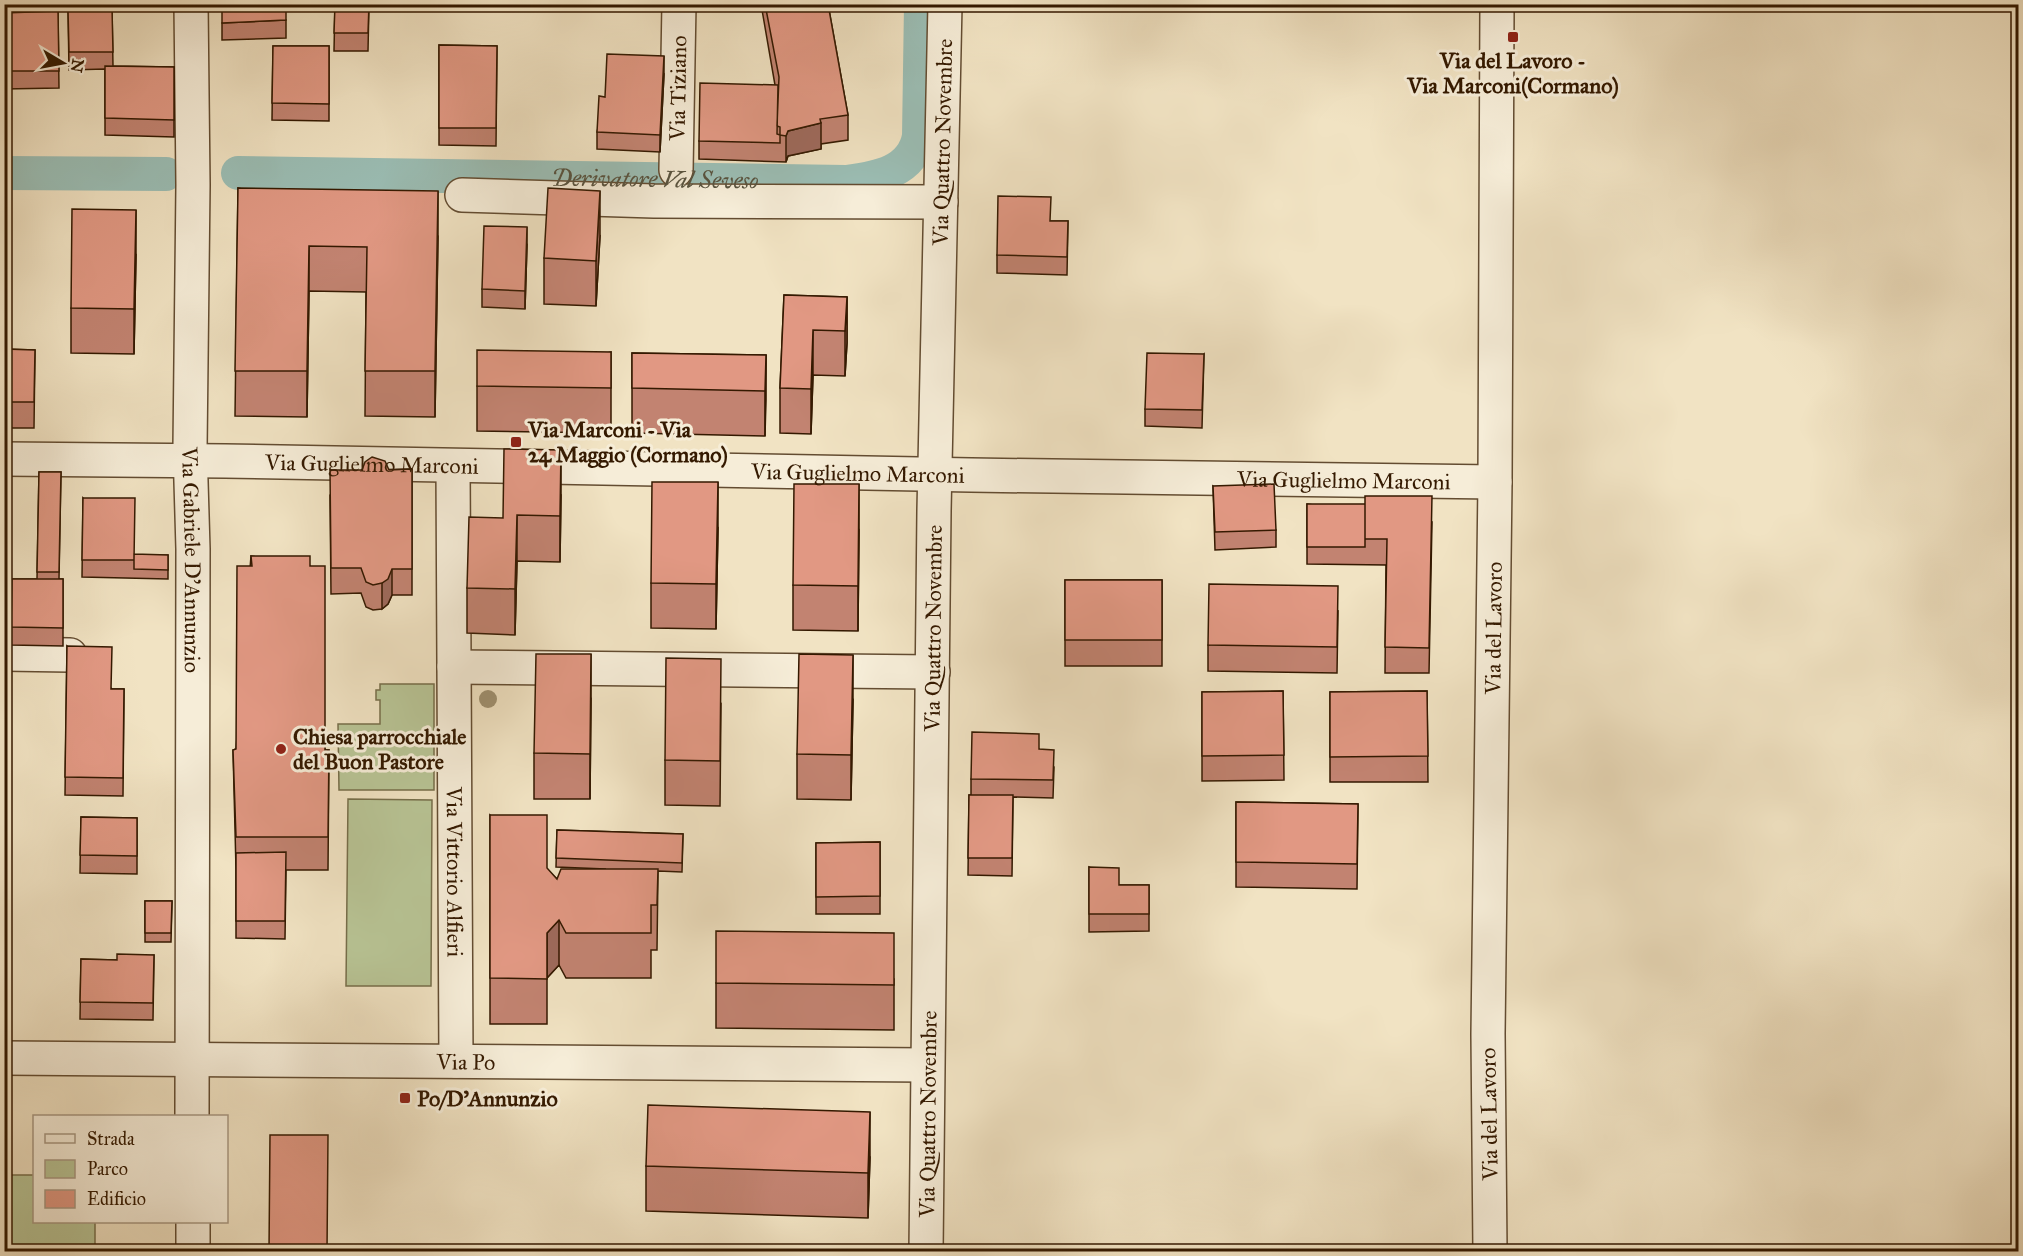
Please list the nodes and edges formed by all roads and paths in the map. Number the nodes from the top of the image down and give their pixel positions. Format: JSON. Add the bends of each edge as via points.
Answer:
{"nodes":[{"id":1,"x":191,"y":4,"type":"edge"},
{"id":2,"x":679,"y":4,"type":"edge"},
{"id":3,"x":945,"y":4,"type":"edge"},
{"id":4,"x":1497,"y":4,"type":"edge"},
{"id":5,"x":672,"y":186,"type":"junction"},
{"id":6,"x":462,"y":195,"type":"dead end"},
{"id":7,"x":941,"y":202,"type":"junction"},
{"id":8,"x":4,"y":459,"type":"edge"},
{"id":9,"x":190,"y":461,"type":"junction"},
{"id":10,"x":453,"y":466,"type":"junction"},
{"id":11,"x":936,"y":474,"type":"junction"},
{"id":12,"x":1495,"y":482,"type":"junction"},
{"id":13,"x":4,"y":654,"type":"edge"},
{"id":14,"x":70,"y":655,"type":"edge"},
{"id":15,"x":454,"y":667,"type":"junction"},
{"id":16,"x":933,"y":672,"type":"junction"},
{"id":17,"x":4,"y":1058,"type":"edge"},
{"id":18,"x":193,"y":1059,"type":"junction"},
{"id":19,"x":456,"y":1061,"type":"junction"},
{"id":20,"x":927,"y":1065,"type":"junction"},
{"id":21,"x":192,"y":1115,"type":"edge"},
{"id":22,"x":193,"y":1223,"type":"edge"},
{"id":23,"x":193,"y":1251,"type":"edge"},
{"id":24,"x":926,"y":1251,"type":"edge"},
{"id":25,"x":1490,"y":1251,"type":"edge"}],
"edges":[{"from":1,"to":9,"type":"street","name":"Via Gabriele D'Annunzio"},
{"from":2,"to":5,"type":"street","name":"Via Tiziano"},
{"from":3,"to":7,"type":"street","name":"Via Quattro Novembre"},
{"from":4,"to":12,"type":"street","name":"Via del Lavoro"},
{"from":5,"to":6,"type":"street"},
{"from":5,"to":7,"type":"street"},
{"from":7,"to":11,"type":"street","name":"Via Quattro Novembre"},
{"from":8,"to":9,"type":"street","name":"Via Guglielmo Marconi"},
{"from":9,"to":10,"type":"street","name":"Via Guglielmo Marconi"},
{"from":9,"to":18,"type":"street","name":"Via Gabriele D'Annunzio"},
{"from":10,"to":11,"type":"street","name":"Via Guglielmo Marconi"},
{"from":10,"to":15,"type":"street","name":"Via Vittorio Alfieri"},
{"from":11,"to":12,"type":"street","name":"Via Guglielmo Marconi"},
{"from":11,"to":16,"type":"street","name":"Via Quattro Novembre"},
{"from":12,"to":25,"type":"street","name":"Via del Lavoro","via":[[1488,1034]]},
{"from":13,"to":14,"type":"street"},
{"from":15,"to":16,"type":"street"},
{"from":15,"to":19,"type":"street","name":"Via Vittorio Alfieri"},
{"from":16,"to":20,"type":"street","name":"Via Quattro Novembre"},
{"from":17,"to":18,"type":"street","name":"Via Po"},
{"from":18,"to":19,"type":"street","name":"Via Po"},
{"from":18,"to":21,"type":"street","name":"Via Gabriele D'Annunzio"},
{"from":19,"to":20,"type":"street","name":"Via Po"},
{"from":20,"to":24,"type":"street","name":"Via Quattro Novembre"},
{"from":22,"to":23,"type":"street"}]}
